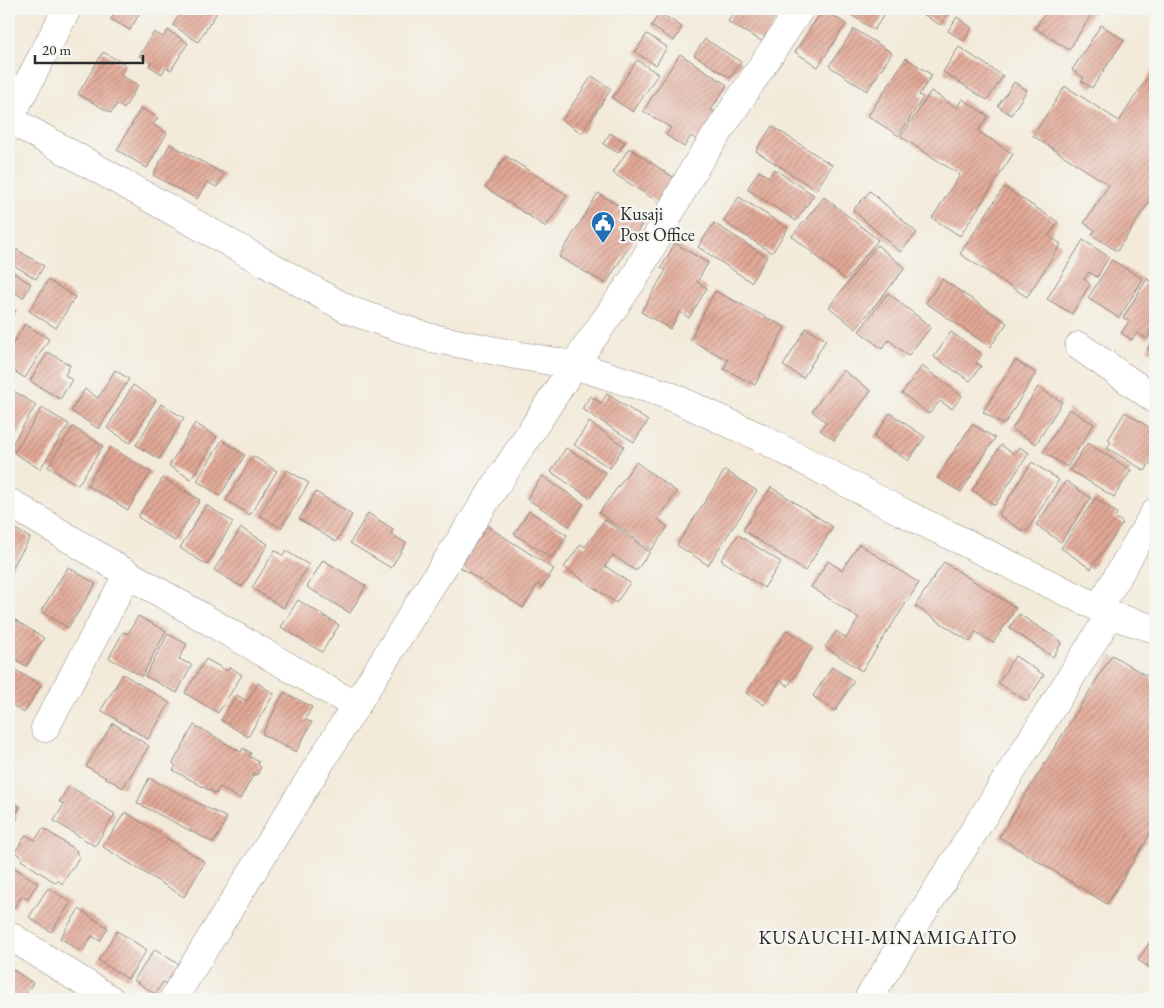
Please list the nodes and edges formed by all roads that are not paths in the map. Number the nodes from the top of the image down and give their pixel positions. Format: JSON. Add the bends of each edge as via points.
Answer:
{"nodes":[{"id":1,"x":67,"y":9,"type":"edge"},
{"id":2,"x":800,"y":9,"type":"edge"},
{"id":3,"x":9,"y":119,"type":"edge"},
{"id":4,"x":1079,"y":346,"type":"dead end"},
{"id":5,"x":574,"y":365,"type":"junction"},
{"id":6,"x":1155,"y":399,"type":"edge"},
{"id":7,"x":9,"y":502,"type":"edge"},
{"id":8,"x":1155,"y":512,"type":"edge"},
{"id":9,"x":128,"y":574,"type":"junction"},
{"id":10,"x":1104,"y":611,"type":"junction"},
{"id":11,"x":1155,"y":629,"type":"edge"},
{"id":12,"x":356,"y":706,"type":"junction"},
{"id":13,"x":45,"y":728,"type":"dead end"},
{"id":14,"x":9,"y":935,"type":"edge"},
{"id":15,"x":110,"y":999,"type":"edge"},
{"id":16,"x":173,"y":999,"type":"edge"},
{"id":17,"x":868,"y":999,"type":"edge"}],
"edges":[{"from":1,"to":3,"type":"street"},
{"from":2,"to":5,"type":"street","via":[[695,166],[635,277]]},
{"from":3,"to":5,"type":"street","via":[[349,310],[427,337]]},
{"from":4,"to":6,"type":"street"},
{"from":5,"to":10,"type":"street","via":[[668,395],[759,437],[902,512]]},
{"from":5,"to":12,"type":"street"},
{"from":7,"to":9,"type":"street"},
{"from":8,"to":10,"type":"street"},
{"from":9,"to":12,"type":"street"},
{"from":9,"to":13,"type":"street"},
{"from":10,"to":11,"type":"street"},
{"from":10,"to":17,"type":"street"},
{"from":12,"to":16,"type":"street"},
{"from":14,"to":15,"type":"street"}]}
